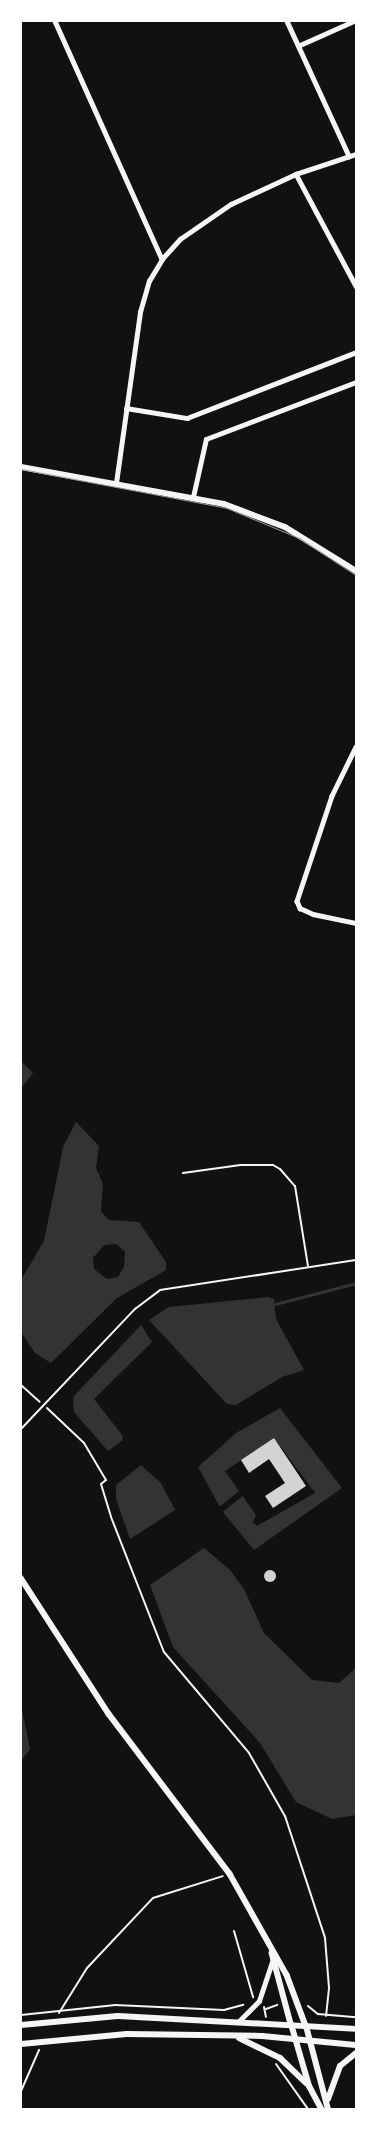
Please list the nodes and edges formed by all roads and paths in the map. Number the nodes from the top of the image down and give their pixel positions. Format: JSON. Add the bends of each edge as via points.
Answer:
{"nodes":[{"id":1,"x":55,"y":21,"type":"edge"},
{"id":2,"x":287,"y":21,"type":"edge"},
{"id":3,"x":354,"y":21,"type":"edge"},
{"id":4,"x":300,"y":45,"type":"junction"},
{"id":5,"x":356,"y":154,"type":"edge"},
{"id":6,"x":349,"y":156,"type":"junction"},
{"id":7,"x":296,"y":174,"type":"junction"},
{"id":8,"x":162,"y":259,"type":"junction"},
{"id":9,"x":356,"y":286,"type":"edge"},
{"id":10,"x":356,"y":352,"type":"edge"},
{"id":11,"x":356,"y":382,"type":"edge"},
{"id":12,"x":126,"y":408,"type":"junction"},
{"id":13,"x":21,"y":468,"type":"edge"},
{"id":14,"x":116,"y":483,"type":"junction"},
{"id":15,"x":193,"y":497,"type":"junction"},
{"id":16,"x":356,"y":571,"type":"edge"},
{"id":17,"x":356,"y":747,"type":"edge"},
{"id":18,"x":356,"y":923,"type":"edge"},
{"id":19,"x":183,"y":1172,"type":"dead end"},
{"id":20,"x":356,"y":1260,"type":"edge"},
{"id":21,"x":308,"y":1266,"type":"junction"},
{"id":22,"x":21,"y":1385,"type":"edge"},
{"id":23,"x":43,"y":1404,"type":"junction"},
{"id":24,"x":21,"y":1429,"type":"edge"},
{"id":25,"x":21,"y":1578,"type":"edge"},
{"id":26,"x":230,"y":1874,"type":"junction"},
{"id":27,"x":234,"y":1931,"type":"dead end"},
{"id":28,"x":271,"y":1949,"type":"junction"},
{"id":29,"x":273,"y":1957,"type":"junction"},
{"id":30,"x":254,"y":1998,"type":"dead end"},
{"id":31,"x":67,"y":1999,"type":"dead end"},
{"id":32,"x":356,"y":2017,"type":"edge"},
{"id":33,"x":239,"y":2021,"type":"junction"},
{"id":34,"x":290,"y":2024,"type":"junction"},
{"id":35,"x":21,"y":2025,"type":"edge"},
{"id":36,"x":306,"y":2026,"type":"junction"},
{"id":37,"x":356,"y":2029,"type":"edge"},
{"id":38,"x":236,"y":2037,"type":"junction"},
{"id":39,"x":294,"y":2039,"type":"junction"},
{"id":40,"x":309,"y":2041,"type":"junction"},
{"id":41,"x":21,"y":2044,"type":"edge"},
{"id":42,"x":356,"y":2045,"type":"edge"},
{"id":43,"x":356,"y":2053,"type":"edge"},
{"id":44,"x":36,"y":2056,"type":"dead end"},
{"id":45,"x":275,"y":2067,"type":"dead end"},
{"id":46,"x":309,"y":2086,"type":"junction"},
{"id":47,"x":21,"y":2091,"type":"edge"},
{"id":48,"x":328,"y":2099,"type":"junction"},
{"id":49,"x":308,"y":2109,"type":"edge"},
{"id":50,"x":321,"y":2109,"type":"edge"},
{"id":51,"x":328,"y":2109,"type":"edge"}],
"edges":[{"from":1,"to":8,"type":"street"},
{"from":2,"to":4,"type":"street"},
{"from":3,"to":4,"type":"street"},
{"from":4,"to":6,"type":"street"},
{"from":5,"to":6,"type":"street"},
{"from":6,"to":7,"type":"street"},
{"from":7,"to":8,"type":"street","via":[[200,224]]},
{"from":7,"to":9,"type":"street"},
{"from":8,"to":12,"type":"street","via":[[149,281],[140,312]]},
{"from":10,"to":12,"type":"street","via":[[187,418]]},
{"from":11,"to":15,"type":"street","via":[[206,439]]},
{"from":12,"to":14,"type":"street"},
{"from":13,"to":14,"type":"main road"},
{"from":14,"to":15,"type":"main road"},
{"from":15,"to":16,"type":"main road","via":[[285,527]]},
{"from":17,"to":18,"type":"street","via":[[332,796],[298,901],[300,908],[313,914]]},
{"from":19,"to":21,"type":"lane","via":[[240,1165],[273,1165],[280,1169],[295,1186]]},
{"from":20,"to":21,"type":"lane"},
{"from":21,"to":23,"type":"lane","via":[[160,1290],[135,1309]]},
{"from":22,"to":23,"type":"path"},
{"from":23,"to":24,"type":"lane"},
{"from":23,"to":32,"type":"path","via":[[84,1443],[106,1480],[101,1484],[110,1517],[164,1652],[249,1753],[285,1816],[325,1938],[329,1988],[326,2016]]},
{"from":25,"to":26,"type":"street","via":[[109,1714]]},
{"from":26,"to":28,"type":"street"},
{"from":26,"to":31,"type":"path","via":[[153,1898],[87,1968]]},
{"from":27,"to":30,"type":"path"},
{"from":28,"to":29,"type":"street"},
{"from":28,"to":36,"type":"street","via":[[287,1975]]},
{"from":29,"to":33,"type":"street","via":[[259,2001]]},
{"from":29,"to":34,"type":"street"},
{"from":33,"to":34,"type":"main road"},
{"from":33,"to":35,"type":"main road","via":[[118,2016]]},
{"from":34,"to":36,"type":"main road"},
{"from":34,"to":39,"type":"main road"},
{"from":36,"to":37,"type":"main road"},
{"from":36,"to":40,"type":"main road"},
{"from":38,"to":39,"type":"main road"},
{"from":38,"to":41,"type":"main road","via":[[127,2034]]},
{"from":38,"to":46,"type":"main road","via":[[280,2058]]},
{"from":39,"to":40,"type":"main road"},
{"from":39,"to":46,"type":"main road"},
{"from":40,"to":42,"type":"main road"},
{"from":40,"to":48,"type":"main road"},
{"from":43,"to":48,"type":"main road","via":[[340,2066]]},
{"from":44,"to":47,"type":"path"},
{"from":45,"to":49,"type":"path"},
{"from":46,"to":50,"type":"main road"},
{"from":48,"to":51,"type":"main road"}]}
